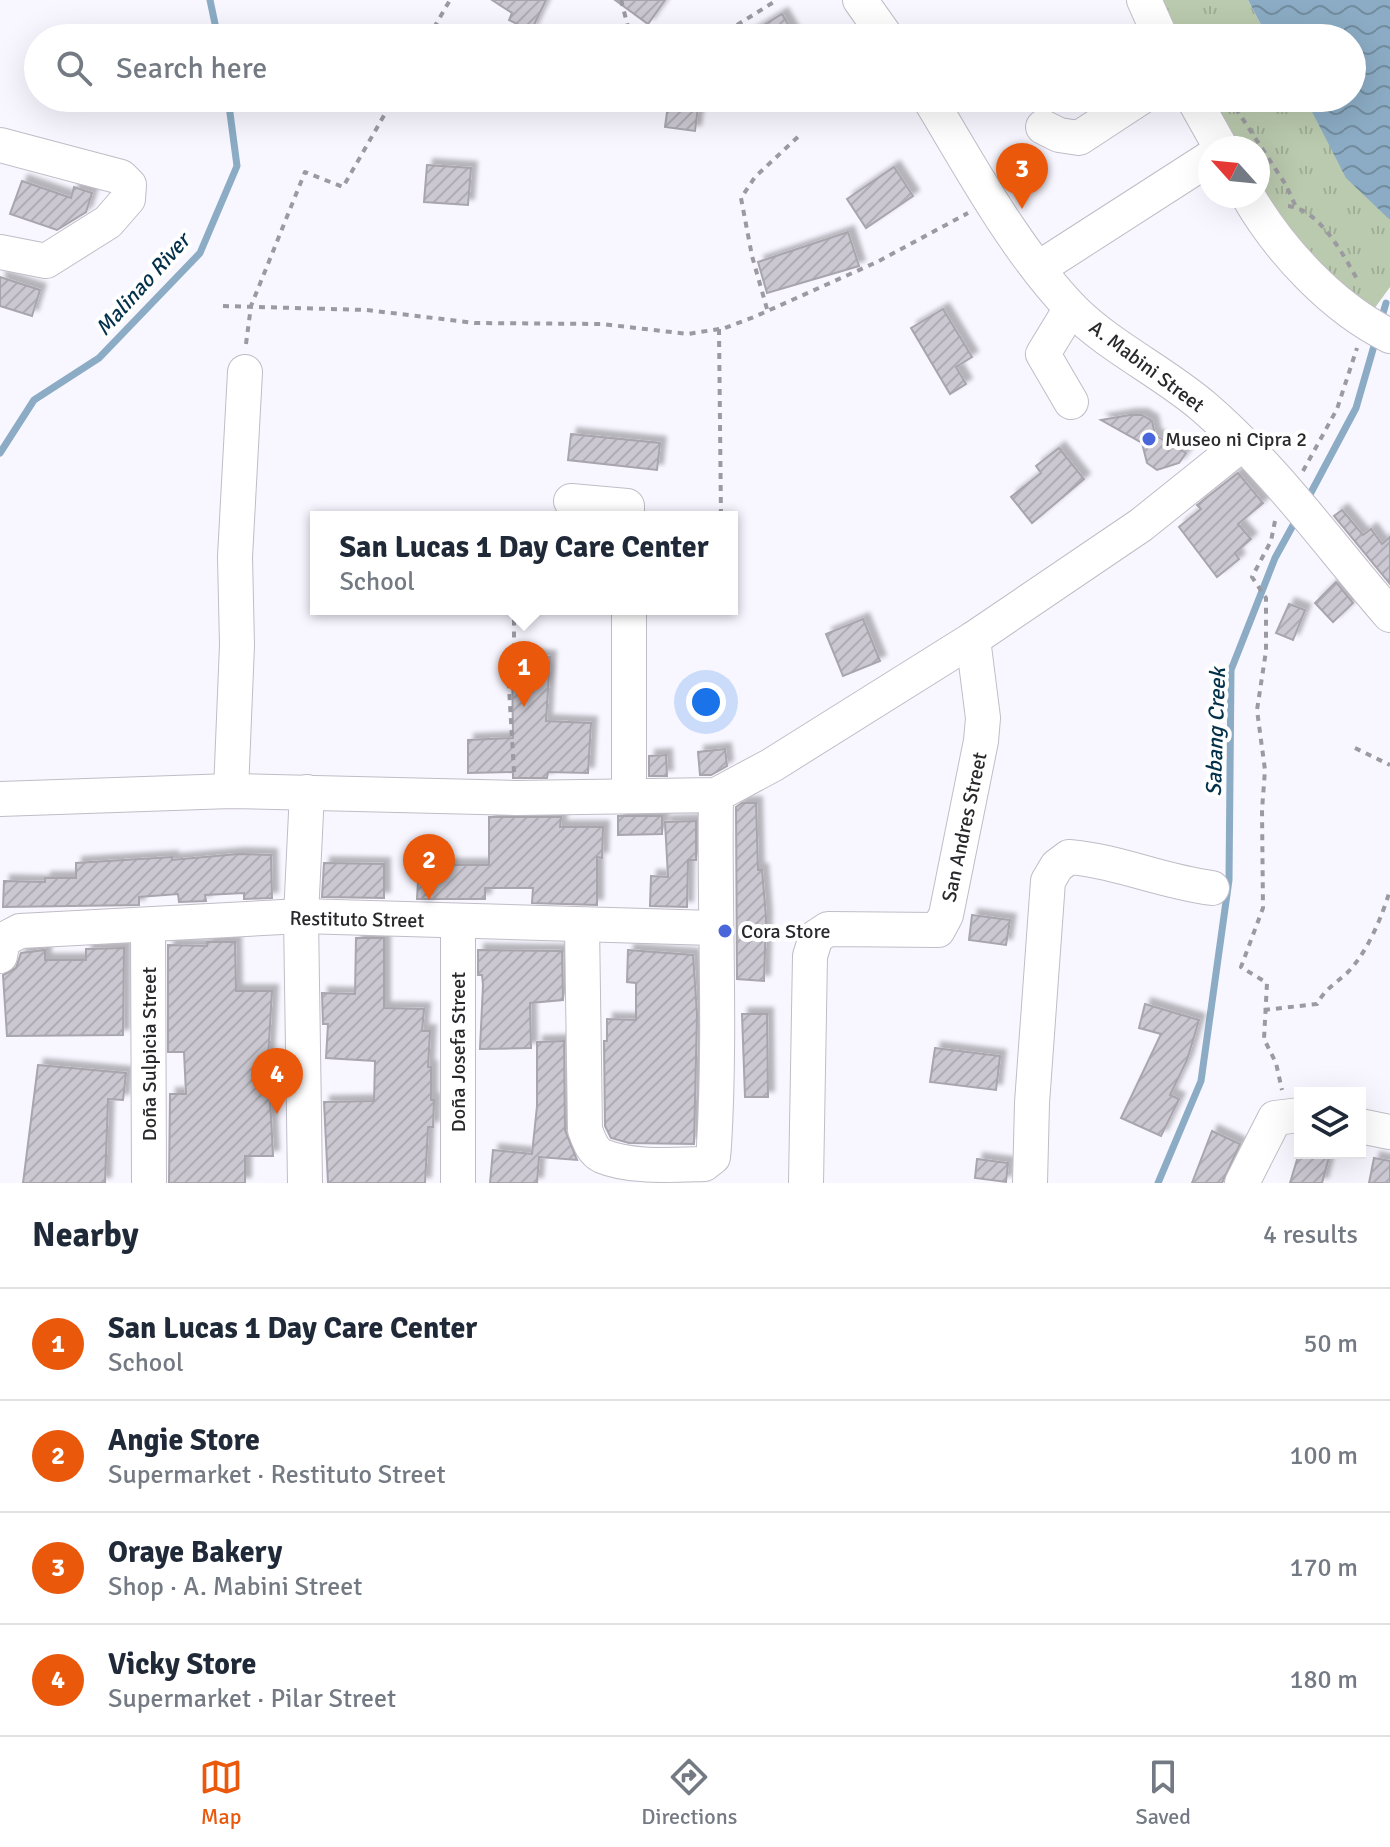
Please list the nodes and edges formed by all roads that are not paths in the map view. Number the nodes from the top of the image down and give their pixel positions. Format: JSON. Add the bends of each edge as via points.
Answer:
{"nodes":[{"id":1,"x":860,"y":0,"type":"edge"},
{"id":2,"x":1144,"y":0,"type":"edge"},
{"id":3,"x":877,"y":24,"type":"edge"},
{"id":4,"x":1155,"y":24,"type":"edge"},
{"id":5,"x":938,"y":112,"type":"edge"},
{"id":6,"x":1119,"y":112,"type":"edge"},
{"id":7,"x":1201,"y":112,"type":"edge"},
{"id":8,"x":1043,"y":127,"type":"dead end"},
{"id":9,"x":1214,"y":136,"type":"edge"},
{"id":10,"x":0,"y":145,"type":"edge"},
{"id":11,"x":1198,"y":166,"type":"edge"},
{"id":12,"x":1256,"y":208,"type":"edge"},
{"id":13,"x":0,"y":252,"type":"edge"},
{"id":14,"x":1039,"y":268,"type":"junction"},
{"id":15,"x":1071,"y":308,"type":"junction"},
{"id":16,"x":1369,"y":324,"type":"edge"},
{"id":17,"x":245,"y":372,"type":"road end"},
{"id":18,"x":1071,"y":402,"type":"dead end"},
{"id":19,"x":1242,"y":444,"type":"junction"},
{"id":20,"x":571,"y":501,"type":"dead end"},
{"id":21,"x":627,"y":511,"type":"edge"},
{"id":22,"x":629,"y":615,"type":"edge"},
{"id":23,"x":1390,"y":615,"type":"edge"},
{"id":24,"x":973,"y":639,"type":"junction"},
{"id":25,"x":231,"y":791,"type":"junction"},
{"id":26,"x":307,"y":792,"type":"junction"},
{"id":27,"x":629,"y":795,"type":"junction"},
{"id":28,"x":716,"y":795,"type":"junction"},
{"id":29,"x":0,"y":799,"type":"edge"},
{"id":30,"x":1212,"y":888,"type":"dead end"},
{"id":31,"x":301,"y":916,"type":"junction"},
{"id":32,"x":458,"y":922,"type":"junction"},
{"id":33,"x":148,"y":925,"type":"junction"},
{"id":34,"x":582,"y":925,"type":"junction"},
{"id":35,"x":714,"y":928,"type":"junction"},
{"id":36,"x":2,"y":948,"type":"edge"},
{"id":37,"x":1293,"y":1105,"type":"edge"},
{"id":38,"x":1366,"y":1127,"type":"edge"},
{"id":39,"x":1390,"y":1132,"type":"edge"},
{"id":40,"x":149,"y":1183,"type":"edge"},
{"id":41,"x":305,"y":1183,"type":"edge"},
{"id":42,"x":458,"y":1183,"type":"edge"},
{"id":43,"x":806,"y":1183,"type":"edge"},
{"id":44,"x":1030,"y":1183,"type":"edge"},
{"id":45,"x":1242,"y":1183,"type":"edge"}],
"edges":[{"from":1,"to":3,"type":"street"},
{"from":2,"to":4,"type":"street"},
{"from":5,"to":14,"type":"street","name":"A. Mabini Street"},
{"from":6,"to":8,"type":"street","via":[[1079,138]]},
{"from":7,"to":9,"type":"street"},
{"from":10,"to":13,"type":"street","via":[[121,177],[129,185],[128,199],[108,222],[46,261]]},
{"from":11,"to":14,"type":"street"},
{"from":12,"to":16,"type":"street","via":[[1301,266]]},
{"from":14,"to":15,"type":"street","name":"A. Mabini Street"},
{"from":15,"to":18,"type":"street","via":[[1043,354]]},
{"from":15,"to":19,"type":"street","name":"A. Mabini Street","via":[[1203,406]]},
{"from":17,"to":25,"type":"street"},
{"from":19,"to":23,"type":"street","name":"A. Mabini Street"},
{"from":19,"to":24,"type":"street","via":[[1141,525]]},
{"from":20,"to":21,"type":"street","via":[[627,506]]},
{"from":22,"to":27,"type":"street"},
{"from":24,"to":28,"type":"street"},
{"from":24,"to":43,"type":"street","name":"San Andres Street","via":[[981,741],[946,915],[938,930],[828,929],[816,937],[810,956]]},
{"from":25,"to":26,"type":"street"},
{"from":25,"to":29,"type":"street"},
{"from":26,"to":27,"type":"street","via":[[516,798]]},
{"from":26,"to":31,"type":"street"},
{"from":27,"to":28,"type":"street"},
{"from":28,"to":35,"type":"street"},
{"from":30,"to":44,"type":"street","via":[[1164,881],[1093,859],[1069,857],[1057,866],[1048,881]]},
{"from":31,"to":32,"type":"street","name":"Restituto Street"},
{"from":31,"to":33,"type":"street","name":"Restituto Street"},
{"from":31,"to":41,"type":"street"},
{"from":32,"to":34,"type":"street","name":"Restituto Street"},
{"from":32,"to":42,"type":"street","name":"Doña Josefa Street"},
{"from":33,"to":36,"type":"street","name":"Restituto Street","via":[[20,931]]},
{"from":33,"to":40,"type":"street","name":"Doña Sulpicia Street"},
{"from":34,"to":35,"type":"street","name":"Restituto Street"},
{"from":34,"to":35,"type":"street","via":[[585,1130],[601,1156],[665,1165],[704,1164],[713,1157],[720,1049]]},
{"from":37,"to":45,"type":"street","via":[[1275,1118]]},
{"from":38,"to":39,"type":"street"}]}
